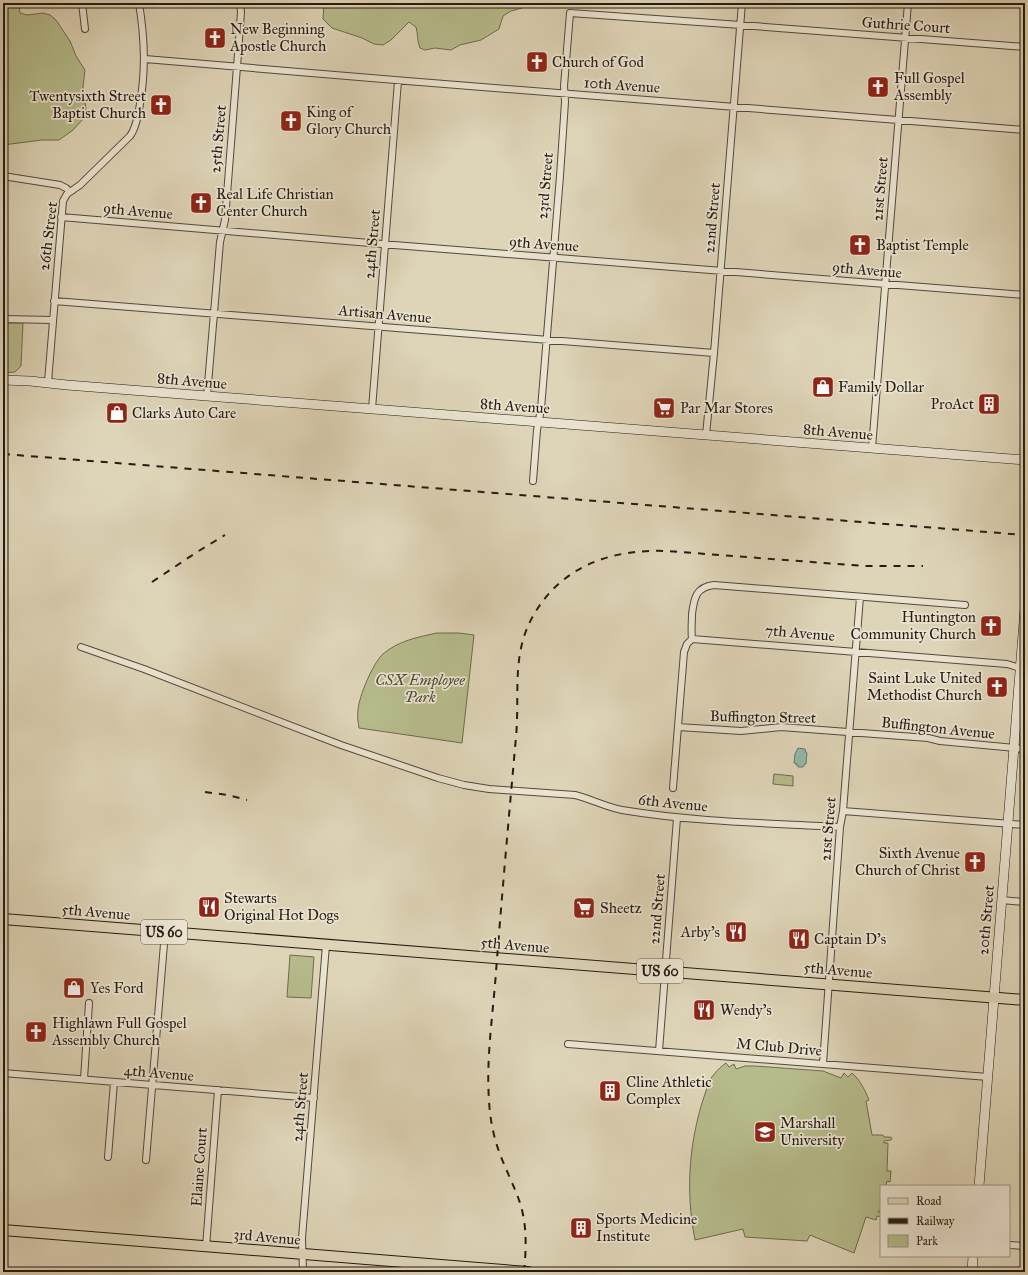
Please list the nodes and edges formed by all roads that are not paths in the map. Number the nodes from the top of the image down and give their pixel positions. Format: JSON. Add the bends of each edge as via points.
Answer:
{"nodes":[{"id":1,"x":82,"y":3,"type":"edge"},
{"id":2,"x":139,"y":3,"type":"edge"},
{"id":3,"x":240,"y":3,"type":"edge"},
{"id":4,"x":742,"y":3,"type":"edge"},
{"id":5,"x":908,"y":3,"type":"edge"},
{"id":6,"x":570,"y":13,"type":"joint"},
{"id":7,"x":740,"y":25,"type":"junction"},
{"id":8,"x":85,"y":29,"type":"dead end"},
{"id":9,"x":905,"y":38,"type":"junction"},
{"id":10,"x":1025,"y":47,"type":"edge"},
{"id":11,"x":145,"y":59,"type":"junction"},
{"id":12,"x":237,"y":67,"type":"junction"},
{"id":13,"x":398,"y":81,"type":"junction"},
{"id":14,"x":564,"y":94,"type":"junction"},
{"id":15,"x":733,"y":107,"type":"junction"},
{"id":16,"x":898,"y":120,"type":"junction"},
{"id":17,"x":1025,"y":130,"type":"edge"},
{"id":18,"x":3,"y":176,"type":"edge"},
{"id":19,"x":70,"y":192,"type":"junction"},
{"id":20,"x":61,"y":217,"type":"junction"},
{"id":21,"x":223,"y":231,"type":"junction"},
{"id":22,"x":385,"y":245,"type":"junction"},
{"id":23,"x":552,"y":258,"type":"junction"},
{"id":24,"x":720,"y":271,"type":"junction"},
{"id":25,"x":885,"y":284,"type":"junction"},
{"id":26,"x":1025,"y":295,"type":"edge"},
{"id":27,"x":54,"y":302,"type":"junction"},
{"id":28,"x":214,"y":314,"type":"junction"},
{"id":29,"x":3,"y":319,"type":"edge"},
{"id":30,"x":53,"y":320,"type":"junction"},
{"id":31,"x":378,"y":327,"type":"junction"},
{"id":32,"x":546,"y":340,"type":"junction"},
{"id":33,"x":714,"y":353,"type":"junction"},
{"id":34,"x":3,"y":380,"type":"edge"},
{"id":35,"x":48,"y":382,"type":"junction"},
{"id":36,"x":207,"y":396,"type":"junction"},
{"id":37,"x":372,"y":409,"type":"junction"},
{"id":38,"x":538,"y":422,"type":"junction"},
{"id":39,"x":706,"y":435,"type":"junction"},
{"id":40,"x":872,"y":448,"type":"junction"},
{"id":41,"x":1025,"y":460,"type":"edge"},
{"id":42,"x":533,"y":480,"type":"dead end"},
{"id":43,"x":860,"y":597,"type":"junction"},
{"id":44,"x":965,"y":605,"type":"dead end"},
{"id":45,"x":1025,"y":609,"type":"edge"},
{"id":46,"x":692,"y":639,"type":"junction"},
{"id":47,"x":81,"y":647,"type":"dead end"},
{"id":48,"x":856,"y":652,"type":"junction"},
{"id":49,"x":1023,"y":669,"type":"edge"},
{"id":50,"x":678,"y":727,"type":"junction"},
{"id":51,"x":849,"y":733,"type":"junction"},
{"id":52,"x":1014,"y":748,"type":"junction"},
{"id":53,"x":1025,"y":749,"type":"edge"},
{"id":54,"x":673,"y":788,"type":"dead end"},
{"id":55,"x":843,"y":811,"type":"junction"},
{"id":56,"x":677,"y":818,"type":"junction"},
{"id":57,"x":1008,"y":824,"type":"junction"},
{"id":58,"x":1025,"y":826,"type":"edge"},
{"id":59,"x":840,"y":827,"type":"junction"},
{"id":60,"x":3,"y":862,"type":"edge"},
{"id":61,"x":3,"y":868,"type":"edge"},
{"id":62,"x":1002,"y":900,"type":"junction"},
{"id":63,"x":1025,"y":902,"type":"edge"},
{"id":64,"x":3,"y":919,"type":"edge"},
{"id":65,"x":165,"y":932,"type":"junction"},
{"id":66,"x":326,"y":945,"type":"junction"},
{"id":67,"x":664,"y":972,"type":"junction"},
{"id":68,"x":829,"y":984,"type":"junction"},
{"id":69,"x":994,"y":998,"type":"junction"},
{"id":70,"x":1025,"y":1000,"type":"edge"},
{"id":71,"x":89,"y":1003,"type":"dead end"},
{"id":72,"x":568,"y":1044,"type":"dead end"},
{"id":73,"x":659,"y":1051,"type":"junction"},
{"id":74,"x":823,"y":1064,"type":"junction"},
{"id":75,"x":3,"y":1073,"type":"edge"},
{"id":76,"x":988,"y":1077,"type":"junction"},
{"id":77,"x":84,"y":1079,"type":"junction"},
{"id":78,"x":114,"y":1082,"type":"junction"},
{"id":79,"x":152,"y":1085,"type":"junction"},
{"id":80,"x":218,"y":1090,"type":"junction"},
{"id":81,"x":314,"y":1098,"type":"junction"},
{"id":82,"x":108,"y":1157,"type":"dead end"},
{"id":83,"x":146,"y":1160,"type":"dead end"},
{"id":84,"x":979,"y":1185,"type":"edge"},
{"id":85,"x":3,"y":1230,"type":"edge"},
{"id":86,"x":1010,"y":1245,"type":"edge"},
{"id":87,"x":1025,"y":1246,"type":"edge"},
{"id":88,"x":206,"y":1247,"type":"junction"},
{"id":89,"x":303,"y":1254,"type":"junction"},
{"id":90,"x":973,"y":1257,"type":"edge"},
{"id":91,"x":304,"y":1272,"type":"edge"},
{"id":92,"x":528,"y":1272,"type":"edge"},
{"id":93,"x":972,"y":1272,"type":"edge"}],
"edges":[{"from":1,"to":8,"type":"street"},
{"from":2,"to":11,"type":"street","name":"26th Street"},
{"from":3,"to":12,"type":"street","name":"25th Street"},
{"from":4,"to":7,"type":"street","name":"22nd Street"},
{"from":5,"to":9,"type":"street","name":"21st Street"},
{"from":6,"to":7,"type":"street","name":"Guthrie Court"},
{"from":6,"to":14,"type":"street","name":"23rd Street"},
{"from":7,"to":9,"type":"street","name":"Guthrie Court"},
{"from":7,"to":15,"type":"street","name":"22nd Street"},
{"from":9,"to":10,"type":"street","name":"Guthrie Court"},
{"from":9,"to":16,"type":"street","name":"21st Street"},
{"from":11,"to":12,"type":"street","name":"10th Avenue"},
{"from":11,"to":19,"type":"street","name":"26th Street","via":[[139,110],[132,137]]},
{"from":12,"to":13,"type":"street","name":"10th Avenue"},
{"from":12,"to":21,"type":"street","name":"25th Street"},
{"from":13,"to":14,"type":"street","name":"10th Avenue"},
{"from":13,"to":22,"type":"street","name":"24th Street"},
{"from":14,"to":15,"type":"street","name":"10th Avenue"},
{"from":14,"to":23,"type":"street","name":"23rd Street"},
{"from":15,"to":16,"type":"street","name":"10th Avenue"},
{"from":15,"to":24,"type":"street","name":"22nd Street"},
{"from":16,"to":17,"type":"street","name":"10th Avenue"},
{"from":16,"to":25,"type":"street","name":"21st Street"},
{"from":18,"to":19,"type":"street","via":[[60,185]]},
{"from":19,"to":20,"type":"street","name":"26th Street","via":[[63,201]]},
{"from":20,"to":21,"type":"street","name":"9th Avenue"},
{"from":20,"to":27,"type":"street","name":"26th Street"},
{"from":21,"to":22,"type":"street","name":"9th Avenue"},
{"from":21,"to":28,"type":"street","name":"25th Street"},
{"from":22,"to":23,"type":"street","name":"9th Avenue"},
{"from":22,"to":31,"type":"street","name":"24th Street"},
{"from":23,"to":24,"type":"street","name":"9th Avenue"},
{"from":23,"to":32,"type":"street","name":"23rd Street"},
{"from":24,"to":25,"type":"street","name":"9th Avenue"},
{"from":24,"to":33,"type":"street","name":"22nd Street"},
{"from":25,"to":26,"type":"street","name":"9th Avenue"},
{"from":25,"to":40,"type":"street","name":"21st Street"},
{"from":27,"to":28,"type":"street","name":"Artisan Avenue"},
{"from":27,"to":30,"type":"street","name":"26th Street"},
{"from":28,"to":31,"type":"street","name":"Artisan Avenue"},
{"from":28,"to":36,"type":"street","name":"25th Street"},
{"from":29,"to":30,"type":"street"},
{"from":30,"to":35,"type":"street","name":"26th Street"},
{"from":31,"to":32,"type":"street","name":"Artisan Avenue"},
{"from":31,"to":37,"type":"street","name":"24th Street"},
{"from":32,"to":33,"type":"street","name":"Artisan Avenue"},
{"from":32,"to":38,"type":"street","name":"23rd Street"},
{"from":33,"to":39,"type":"street","name":"22nd Street"},
{"from":34,"to":35,"type":"main road","name":"8th Avenue"},
{"from":35,"to":36,"type":"main road","name":"8th Avenue"},
{"from":36,"to":37,"type":"main road","name":"8th Avenue"},
{"from":37,"to":38,"type":"main road","name":"8th Avenue"},
{"from":38,"to":39,"type":"main road","name":"8th Avenue"},
{"from":38,"to":42,"type":"street","name":"23rd Street"},
{"from":39,"to":40,"type":"main road","name":"8th Avenue"},
{"from":40,"to":41,"type":"main road","name":"8th Avenue"},
{"from":43,"to":44,"type":"street"},
{"from":43,"to":46,"type":"street","via":[[714,585],[700,590],[694,597]]},
{"from":43,"to":48,"type":"street","name":"21st Street"},
{"from":45,"to":49,"type":"main road","name":"20th Street"},
{"from":46,"to":48,"type":"street","name":"7th Avenue"},
{"from":46,"to":50,"type":"street","via":[[684,652]]},
{"from":47,"to":56,"type":"street","name":"6th Avenue","via":[[375,757],[450,781],[478,787],[576,795],[616,809]]},
{"from":48,"to":49,"type":"street","name":"7th Avenue","via":[[1006,664]]},
{"from":48,"to":51,"type":"street","name":"21st Street"},
{"from":49,"to":52,"type":"main road","name":"20th Street"},
{"from":50,"to":51,"type":"street","name":"Buffington Street","via":[[741,732],[781,727]]},
{"from":50,"to":54,"type":"street"},
{"from":51,"to":52,"type":"street","name":"Buffington Avenue","via":[[928,738]]},
{"from":51,"to":55,"type":"street","name":"21st Street"},
{"from":52,"to":53,"type":"street","name":"Buffington Avenue"},
{"from":52,"to":57,"type":"main road","name":"20th Street"},
{"from":55,"to":57,"type":"street"},
{"from":55,"to":59,"type":"street","name":"21st Street"},
{"from":56,"to":59,"type":"street","name":"6th Avenue"},
{"from":56,"to":67,"type":"street","name":"22nd Street"},
{"from":57,"to":58,"type":"street"},
{"from":57,"to":62,"type":"main road","name":"20th Street"},
{"from":59,"to":68,"type":"street","name":"21st Street"},
{"from":60,"to":61,"type":"street"},
{"from":62,"to":63,"type":"street"},
{"from":62,"to":69,"type":"main road","name":"20th Street"},
{"from":64,"to":65,"type":"main road","name":"5th Avenue","number":"US 60"},
{"from":65,"to":66,"type":"main road","name":"5th Avenue","number":"US 60"},
{"from":65,"to":79,"type":"street"},
{"from":66,"to":67,"type":"main road","name":"5th Avenue","number":"US 60"},
{"from":66,"to":81,"type":"street","name":"24th Street"},
{"from":67,"to":68,"type":"main road","name":"5th Avenue","number":"US 60"},
{"from":67,"to":73,"type":"street","name":"22nd Street"},
{"from":68,"to":69,"type":"main road","name":"5th Avenue","number":"US 60"},
{"from":68,"to":74,"type":"street","name":"21st Street"},
{"from":69,"to":70,"type":"main road","name":"5th Avenue","number":"US 60"},
{"from":69,"to":76,"type":"main road","name":"20th Street"},
{"from":71,"to":77,"type":"street"},
{"from":72,"to":73,"type":"street","name":"M Club Drive"},
{"from":73,"to":74,"type":"street","name":"M Club Drive"},
{"from":74,"to":76,"type":"street","name":"M Club Drive"},
{"from":75,"to":77,"type":"street","name":"4th Avenue"},
{"from":76,"to":84,"type":"main road","name":"20th Street"},
{"from":77,"to":78,"type":"street","name":"4th Avenue"},
{"from":78,"to":79,"type":"street","name":"4th Avenue"},
{"from":78,"to":82,"type":"street"},
{"from":79,"to":80,"type":"street","name":"4th Avenue"},
{"from":79,"to":83,"type":"street"},
{"from":80,"to":81,"type":"street","name":"4th Avenue"},
{"from":80,"to":88,"type":"street","name":"Elaine Court"},
{"from":81,"to":89,"type":"street","name":"24th Street","via":[[302,1238]]},
{"from":85,"to":88,"type":"main road","name":"3rd Avenue"},
{"from":86,"to":87,"type":"street"},
{"from":88,"to":89,"type":"main road","name":"3rd Avenue"},
{"from":89,"to":91,"type":"street","name":"24th Street"},
{"from":89,"to":92,"type":"main road","name":"3rd Avenue"},
{"from":90,"to":93,"type":"main road"}]}
